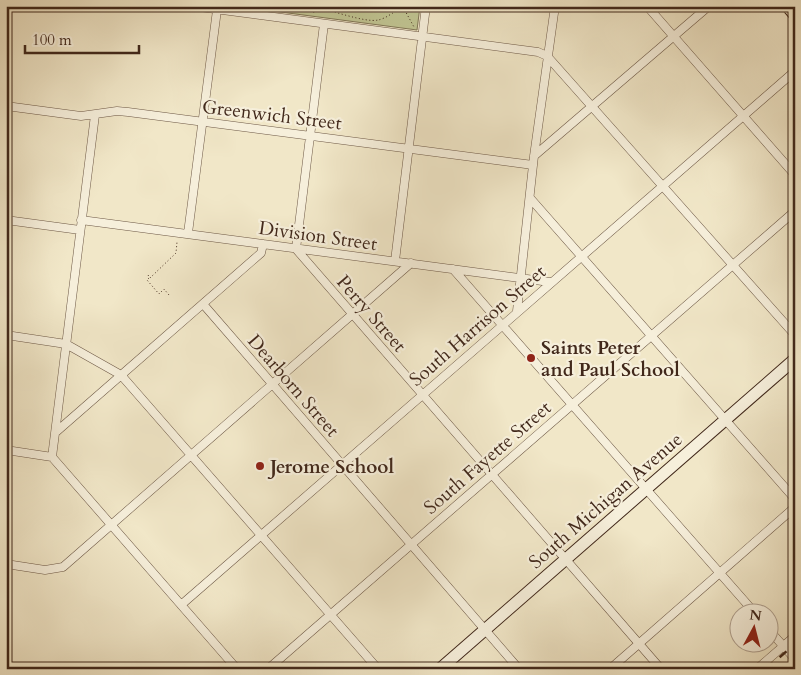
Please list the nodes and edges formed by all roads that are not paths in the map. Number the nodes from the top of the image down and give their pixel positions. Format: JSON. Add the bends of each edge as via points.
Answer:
{"nodes":[{"id":1,"x":192,"y":6,"type":"edge"},
{"id":2,"x":426,"y":6,"type":"edge"},
{"id":3,"x":554,"y":6,"type":"edge"},
{"id":4,"x":647,"y":6,"type":"edge"},
{"id":5,"x":709,"y":6,"type":"edge"},
{"id":6,"x":789,"y":6,"type":"edge"},
{"id":7,"x":217,"y":10,"type":"junction"},
{"id":8,"x":795,"y":13,"type":"edge"},
{"id":9,"x":324,"y":24,"type":"junction"},
{"id":10,"x":673,"y":36,"type":"junction"},
{"id":11,"x":422,"y":37,"type":"junction"},
{"id":12,"x":547,"y":56,"type":"junction"},
{"id":13,"x":795,"y":71,"type":"edge"},
{"id":14,"x":6,"y":106,"type":"edge"},
{"id":15,"x":592,"y":106,"type":"junction"},
{"id":16,"x":94,"y":115,"type":"junction"},
{"id":17,"x":743,"y":116,"type":"junction"},
{"id":18,"x":202,"y":122,"type":"junction"},
{"id":19,"x":309,"y":135,"type":"junction"},
{"id":20,"x":409,"y":149,"type":"junction"},
{"id":21,"x":534,"y":156,"type":"junction"},
{"id":22,"x":533,"y":165,"type":"junction"},
{"id":23,"x":795,"y":174,"type":"edge"},
{"id":24,"x":662,"y":185,"type":"junction"},
{"id":25,"x":530,"y":198,"type":"junction"},
{"id":26,"x":795,"y":211,"type":"edge"},
{"id":27,"x":6,"y":220,"type":"edge"},
{"id":28,"x":81,"y":220,"type":"junction"},
{"id":29,"x":80,"y":230,"type":"junction"},
{"id":30,"x":188,"y":233,"type":"junction"},
{"id":31,"x":263,"y":244,"type":"junction"},
{"id":32,"x":296,"y":249,"type":"junction"},
{"id":33,"x":582,"y":255,"type":"junction"},
{"id":34,"x":395,"y":261,"type":"junction"},
{"id":35,"x":411,"y":264,"type":"junction"},
{"id":36,"x":733,"y":264,"type":"junction"},
{"id":37,"x":453,"y":269,"type":"junction"},
{"id":38,"x":520,"y":278,"type":"junction"},
{"id":39,"x":550,"y":282,"type":"junction"},
{"id":40,"x":202,"y":304,"type":"junction"},
{"id":41,"x":517,"y":311,"type":"junction"},
{"id":42,"x":352,"y":315,"type":"junction"},
{"id":43,"x":501,"y":325,"type":"junction"},
{"id":44,"x":6,"y":335,"type":"edge"},
{"id":45,"x":652,"y":336,"type":"junction"},
{"id":46,"x":795,"y":336,"type":"edge"},
{"id":47,"x":66,"y":344,"type":"junction"},
{"id":48,"x":795,"y":359,"type":"edge"},
{"id":49,"x":121,"y":375,"type":"junction"},
{"id":50,"x":272,"y":384,"type":"junction"},
{"id":51,"x":422,"y":394,"type":"junction"},
{"id":52,"x":571,"y":405,"type":"junction"},
{"id":53,"x":726,"y":420,"type":"junction"},
{"id":54,"x":56,"y":432,"type":"junction"},
{"id":55,"x":6,"y":450,"type":"edge"},
{"id":56,"x":191,"y":454,"type":"junction"},
{"id":57,"x":52,"y":457,"type":"junction"},
{"id":58,"x":341,"y":464,"type":"junction"},
{"id":59,"x":491,"y":475,"type":"junction"},
{"id":60,"x":645,"y":489,"type":"junction"},
{"id":61,"x":795,"y":499,"type":"edge"},
{"id":62,"x":795,"y":507,"type":"edge"},
{"id":63,"x":112,"y":524,"type":"junction"},
{"id":64,"x":262,"y":534,"type":"junction"},
{"id":65,"x":411,"y":544,"type":"junction"},
{"id":66,"x":564,"y":559,"type":"junction"},
{"id":67,"x":6,"y":564,"type":"edge"},
{"id":68,"x":719,"y":573,"type":"junction"},
{"id":69,"x":745,"y":602,"type":"edge"},
{"id":70,"x":182,"y":605,"type":"junction"},
{"id":71,"x":331,"y":614,"type":"junction"},
{"id":72,"x":485,"y":629,"type":"junction"},
{"id":73,"x":795,"y":636,"type":"edge"},
{"id":74,"x":778,"y":640,"type":"edge"},
{"id":75,"x":639,"y":644,"type":"junction"},
{"id":76,"x":783,"y":646,"type":"junction"},
{"id":77,"x":795,"y":659,"type":"edge"},
{"id":78,"x":237,"y":669,"type":"edge"},
{"id":79,"x":268,"y":669,"type":"edge"},
{"id":80,"x":378,"y":669,"type":"edge"},
{"id":81,"x":440,"y":669,"type":"edge"},
{"id":82,"x":519,"y":669,"type":"edge"},
{"id":83,"x":610,"y":669,"type":"edge"},
{"id":84,"x":661,"y":669,"type":"edge"},
{"id":85,"x":757,"y":669,"type":"edge"}],
"edges":[{"from":1,"to":7,"type":"street"},
{"from":2,"to":11,"type":"street"},
{"from":3,"to":12,"type":"street"},
{"from":4,"to":10,"type":"street"},
{"from":5,"to":10,"type":"street"},
{"from":6,"to":8,"type":"highway"},
{"from":7,"to":9,"type":"street"},
{"from":7,"to":18,"type":"street"},
{"from":9,"to":11,"type":"street"},
{"from":9,"to":19,"type":"street"},
{"from":10,"to":15,"type":"street"},
{"from":10,"to":17,"type":"street"},
{"from":11,"to":12,"type":"street","via":[[538,52]]},
{"from":11,"to":20,"type":"street"},
{"from":12,"to":15,"type":"street"},
{"from":12,"to":21,"type":"street"},
{"from":13,"to":17,"type":"street","name":"South Harrison Street"},
{"from":14,"to":16,"type":"street","name":"Greenwich Street"},
{"from":15,"to":21,"type":"street"},
{"from":15,"to":24,"type":"street"},
{"from":16,"to":18,"type":"street","name":"Greenwich Street","via":[[117,111]]},
{"from":16,"to":28,"type":"street"},
{"from":17,"to":23,"type":"street"},
{"from":17,"to":24,"type":"street","name":"South Harrison Street"},
{"from":18,"to":19,"type":"street","name":"Greenwich Street"},
{"from":18,"to":30,"type":"street"},
{"from":19,"to":20,"type":"street","name":"Greenwich Street"},
{"from":19,"to":32,"type":"street"},
{"from":20,"to":22,"type":"street","name":"Greenwich Street"},
{"from":20,"to":34,"type":"street"},
{"from":21,"to":22,"type":"street"},
{"from":22,"to":25,"type":"street"},
{"from":24,"to":33,"type":"street","name":"South Harrison Street"},
{"from":24,"to":36,"type":"street"},
{"from":25,"to":33,"type":"street"},
{"from":25,"to":38,"type":"street"},
{"from":26,"to":36,"type":"street","name":"South Fayette Street"},
{"from":27,"to":29,"type":"street"},
{"from":28,"to":29,"type":"street"},
{"from":28,"to":30,"type":"street","name":"Division Street"},
{"from":29,"to":47,"type":"street"},
{"from":30,"to":31,"type":"street","name":"Division Street"},
{"from":31,"to":32,"type":"street","name":"Division Street"},
{"from":31,"to":40,"type":"street","via":[[261,253]]},
{"from":32,"to":34,"type":"street","name":"Division Street"},
{"from":32,"to":42,"type":"street","name":"Perry Street"},
{"from":33,"to":39,"type":"street","name":"South Harrison Street"},
{"from":33,"to":45,"type":"street"},
{"from":34,"to":35,"type":"street","name":"Division Street"},
{"from":35,"to":37,"type":"street","name":"Division Street"},
{"from":35,"to":42,"type":"street"},
{"from":36,"to":45,"type":"street","name":"South Fayette Street"},
{"from":36,"to":46,"type":"street"},
{"from":37,"to":38,"type":"street","name":"Division Street"},
{"from":37,"to":43,"type":"street"},
{"from":38,"to":39,"type":"street","name":"Division Street"},
{"from":38,"to":41,"type":"street"},
{"from":39,"to":41,"type":"street","name":"South Harrison Street"},
{"from":40,"to":49,"type":"street"},
{"from":40,"to":50,"type":"street","name":"Dearborn Street"},
{"from":41,"to":43,"type":"street","name":"South Harrison Street"},
{"from":42,"to":50,"type":"street"},
{"from":42,"to":51,"type":"street","name":"Perry Street"},
{"from":43,"to":51,"type":"street","name":"South Harrison Street"},
{"from":43,"to":52,"type":"street"},
{"from":44,"to":47,"type":"street"},
{"from":45,"to":52,"type":"street","name":"South Fayette Street"},
{"from":45,"to":53,"type":"street"},
{"from":47,"to":49,"type":"street"},
{"from":47,"to":54,"type":"street"},
{"from":48,"to":53,"type":"street","name":"South Michigan Avenue"},
{"from":49,"to":54,"type":"street"},
{"from":49,"to":56,"type":"street"},
{"from":50,"to":56,"type":"street"},
{"from":50,"to":58,"type":"street","name":"Dearborn Street"},
{"from":51,"to":58,"type":"street","name":"South Harrison Street"},
{"from":51,"to":59,"type":"street","name":"Perry Street"},
{"from":52,"to":59,"type":"street","name":"South Fayette Street"},
{"from":52,"to":60,"type":"street"},
{"from":53,"to":60,"type":"street","name":"South Michigan Avenue"},
{"from":53,"to":61,"type":"street"},
{"from":54,"to":57,"type":"street"},
{"from":55,"to":57,"type":"street"},
{"from":56,"to":63,"type":"street"},
{"from":56,"to":64,"type":"street"},
{"from":57,"to":63,"type":"street"},
{"from":58,"to":64,"type":"street","name":"South Harrison Street"},
{"from":58,"to":65,"type":"street","name":"Dearborn Street"},
{"from":59,"to":65,"type":"street","name":"South Fayette Street"},
{"from":59,"to":66,"type":"street","name":"Perry Street"},
{"from":60,"to":66,"type":"street","name":"South Michigan Avenue"},
{"from":60,"to":68,"type":"street"},
{"from":62,"to":68,"type":"street"},
{"from":63,"to":67,"type":"street","via":[[63,567],[53,570]]},
{"from":63,"to":70,"type":"street"},
{"from":64,"to":70,"type":"street","name":"South Harrison Street"},
{"from":64,"to":71,"type":"street"},
{"from":65,"to":71,"type":"street","name":"South Fayette Street"},
{"from":65,"to":72,"type":"street","name":"Dearborn Street"},
{"from":66,"to":72,"type":"street","name":"South Michigan Avenue"},
{"from":66,"to":75,"type":"street","name":"Perry Street"},
{"from":68,"to":69,"type":"street"},
{"from":68,"to":75,"type":"street"},
{"from":70,"to":78,"type":"street"},
{"from":71,"to":79,"type":"street","name":"South Fayette Street"},
{"from":71,"to":80,"type":"street"},
{"from":72,"to":81,"type":"street","name":"South Michigan Avenue"},
{"from":72,"to":82,"type":"street","name":"Dearborn Street"},
{"from":73,"to":76,"type":"street"},
{"from":74,"to":76,"type":"street"},
{"from":75,"to":83,"type":"street"},
{"from":75,"to":84,"type":"street","name":"Perry Street"},
{"from":76,"to":77,"type":"street"},
{"from":76,"to":85,"type":"street"}]}
